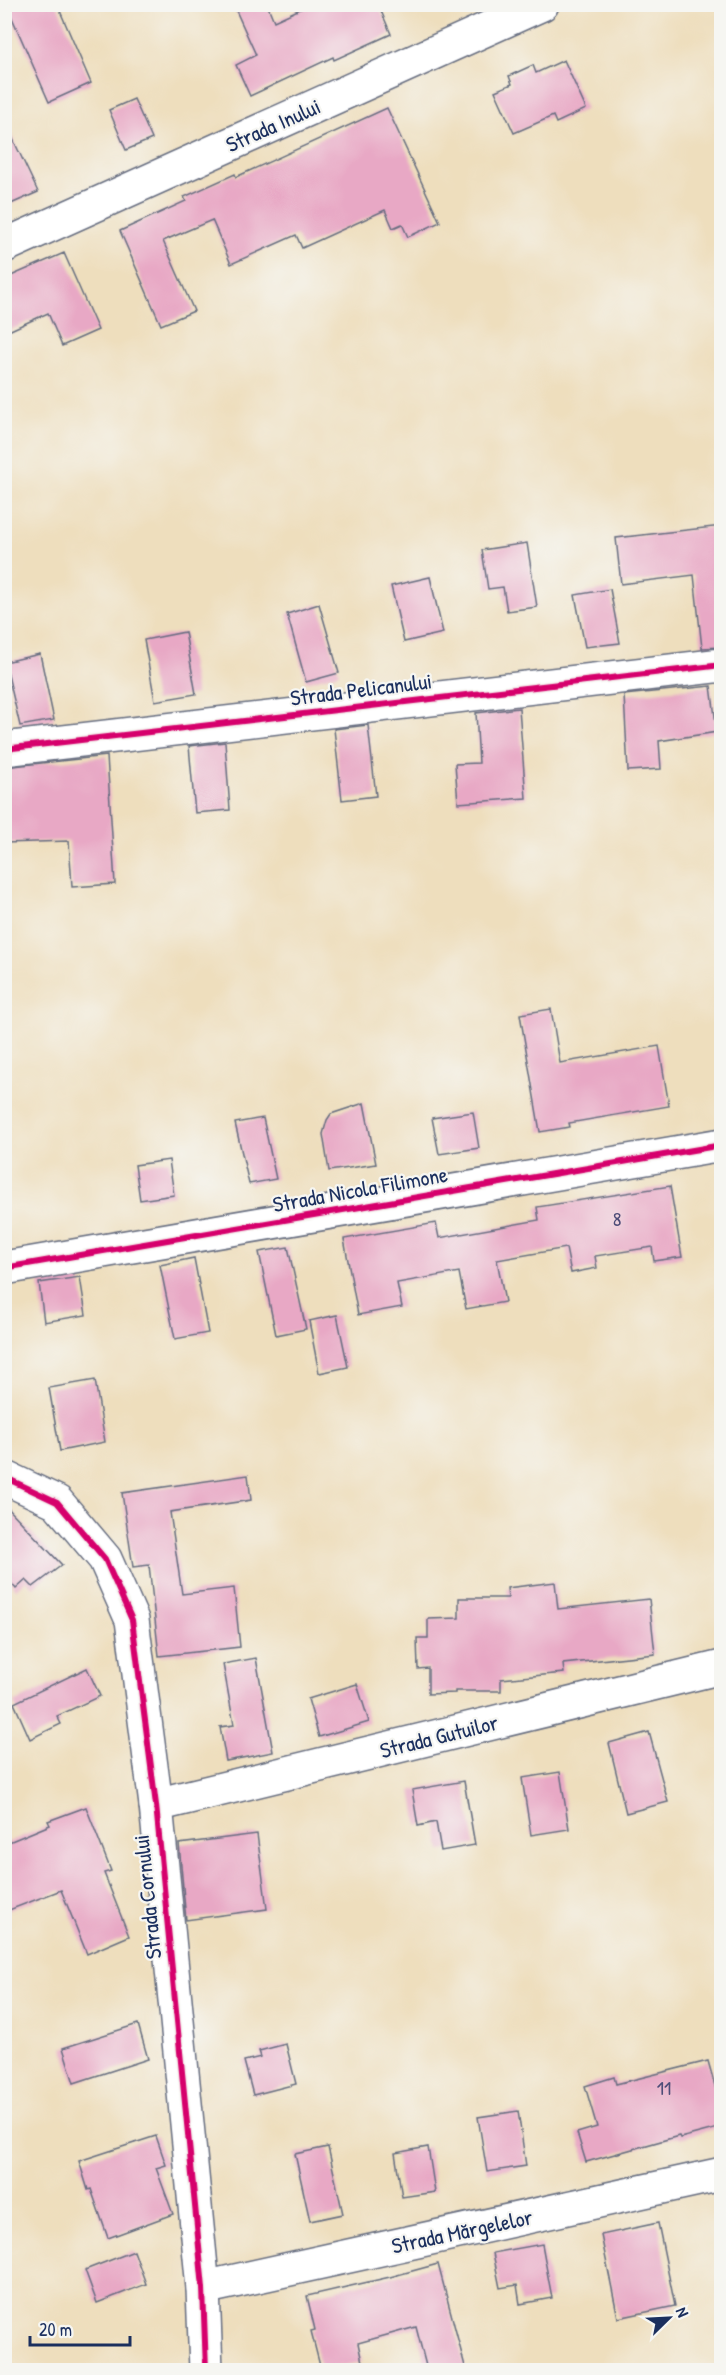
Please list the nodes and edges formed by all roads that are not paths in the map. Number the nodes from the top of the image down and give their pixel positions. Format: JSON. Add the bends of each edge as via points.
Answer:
{"nodes":[{"id":1,"x":542,"y":4,"type":"edge"},
{"id":2,"x":4,"y":246,"type":"edge"},
{"id":3,"x":722,"y":665,"type":"edge"},
{"id":4,"x":4,"y":749,"type":"edge"},
{"id":5,"x":722,"y":1144,"type":"edge"},
{"id":6,"x":4,"y":1268,"type":"edge"},
{"id":7,"x":4,"y":1477,"type":"edge"},
{"id":8,"x":722,"y":1666,"type":"edge"},
{"id":9,"x":156,"y":1805,"type":"junction"},
{"id":10,"x":722,"y":2174,"type":"edge"},
{"id":11,"x":203,"y":2288,"type":"junction"},
{"id":12,"x":206,"y":2370,"type":"edge"}],
"edges":[{"from":1,"to":2,"type":"street","name":"Strada Inului"},
{"from":3,"to":4,"type":"street","name":"Strada Pelicanului"},
{"from":5,"to":6,"type":"street","name":"Strada Nicola Filimone"},
{"from":7,"to":9,"type":"street","name":"Strada Cornului","via":[[57,1502],[105,1559],[132,1620]]},
{"from":8,"to":9,"type":"street","name":"Strada Gutuilor"},
{"from":9,"to":11,"type":"street","name":"Strada Cornului"},
{"from":10,"to":11,"type":"street","name":"Strada Mărgelelor"},
{"from":11,"to":12,"type":"street","name":"Strada Cornului"}]}
